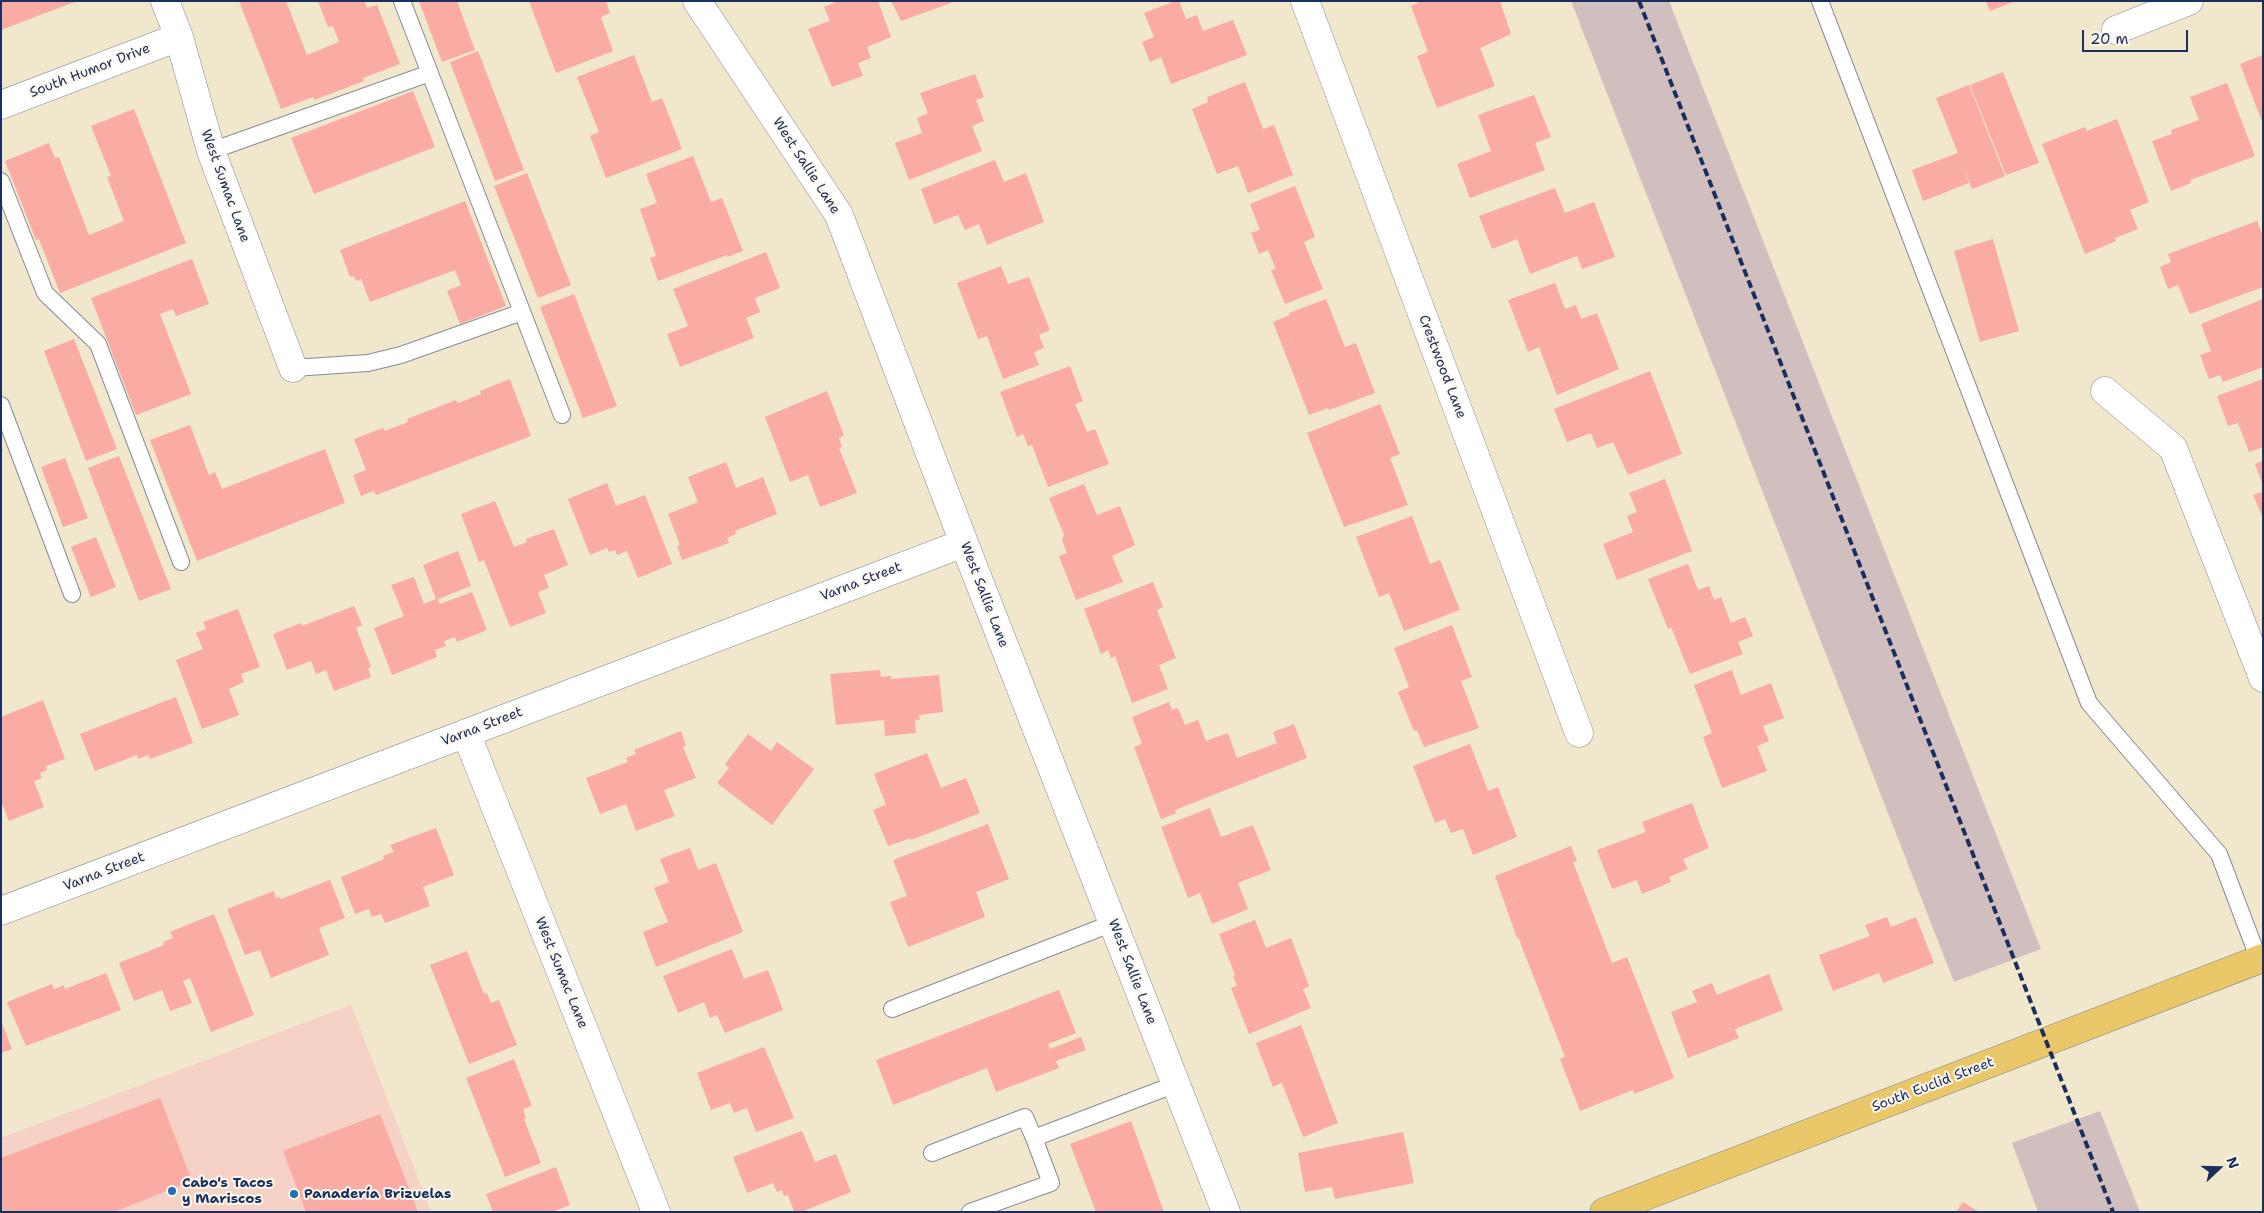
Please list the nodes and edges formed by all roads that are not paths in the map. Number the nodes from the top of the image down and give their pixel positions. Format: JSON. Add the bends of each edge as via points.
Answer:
{"nodes":[{"id":1,"x":166,"y":1,"type":"edge"},
{"id":2,"x":402,"y":1,"type":"edge"},
{"id":3,"x":697,"y":1,"type":"edge"},
{"id":4,"x":1305,"y":1,"type":"edge"},
{"id":5,"x":1820,"y":1,"type":"edge"},
{"id":6,"x":2189,"y":1,"type":"edge"},
{"id":7,"x":2116,"y":30,"type":"dead end"},
{"id":8,"x":179,"y":37,"type":"junction"},
{"id":9,"x":430,"y":73,"type":"junction"},
{"id":10,"x":1,"y":105,"type":"edge"},
{"id":11,"x":211,"y":151,"type":"junction"},
{"id":12,"x":1,"y":181,"type":"edge"},
{"id":13,"x":522,"y":312,"type":"junction"},
{"id":14,"x":293,"y":368,"type":"joint"},
{"id":15,"x":2105,"y":391,"type":"dead end"},
{"id":16,"x":1,"y":405,"type":"edge"},
{"id":17,"x":562,"y":415,"type":"dead end"},
{"id":18,"x":964,"y":543,"type":"junction"},
{"id":19,"x":181,"y":562,"type":"dead end"},
{"id":20,"x":72,"y":594,"type":"dead end"},
{"id":21,"x":2263,"y":678,"type":"edge"},
{"id":22,"x":466,"y":733,"type":"junction"},
{"id":23,"x":1579,"y":733,"type":"dead end"},
{"id":24,"x":1,"y":911,"type":"edge"},
{"id":25,"x":1113,"y":923,"type":"junction"},
{"id":26,"x":2261,"y":959,"type":"edge"},
{"id":27,"x":892,"y":1009,"type":"dead end"},
{"id":28,"x":1176,"y":1084,"type":"junction"},
{"id":29,"x":1034,"y":1138,"type":"junction"},
{"id":30,"x":932,"y":1153,"type":"dead end"},
{"id":31,"x":656,"y":1212,"type":"edge"},
{"id":32,"x":970,"y":1212,"type":"edge"},
{"id":33,"x":1226,"y":1212,"type":"edge"},
{"id":34,"x":1604,"y":1212,"type":"edge"}],
"edges":[{"from":1,"to":8,"type":"street","name":"West Sumac Lane"},
{"from":2,"to":9,"type":"lane"},
{"from":3,"to":18,"type":"street","name":"West Sallie Lane","via":[[839,215]]},
{"from":4,"to":23,"type":"street","name":"Crestwood Lane"},
{"from":5,"to":26,"type":"lane","via":[[2089,703],[2219,854]]},
{"from":6,"to":7,"type":"street"},
{"from":8,"to":10,"type":"street","name":"South Humor Drive"},
{"from":8,"to":11,"type":"street","name":"West Sumac Lane"},
{"from":9,"to":11,"type":"lane"},
{"from":9,"to":13,"type":"lane"},
{"from":11,"to":14,"type":"street","name":"West Sumac Lane"},
{"from":12,"to":19,"type":"lane","via":[[44,293],[98,344]]},
{"from":13,"to":14,"type":"lane","via":[[401,355],[368,363]]},
{"from":13,"to":17,"type":"lane"},
{"from":15,"to":21,"type":"street","via":[[2173,448]]},
{"from":16,"to":20,"type":"lane"},
{"from":18,"to":22,"type":"street","name":"Varna Street"},
{"from":18,"to":25,"type":"street","name":"West Sallie Lane"},
{"from":22,"to":24,"type":"street","name":"Varna Street"},
{"from":22,"to":31,"type":"street","name":"West Sumac Lane"},
{"from":25,"to":27,"type":"lane"},
{"from":25,"to":28,"type":"street","name":"West Sallie Lane"},
{"from":26,"to":34,"type":"main road","name":"South Euclid Street"},
{"from":28,"to":29,"type":"lane"},
{"from":28,"to":33,"type":"street","name":"West Sallie Lane"},
{"from":29,"to":30,"type":"lane","via":[[1025,1117]]},
{"from":29,"to":32,"type":"lane","via":[[1051,1183]]}]}
